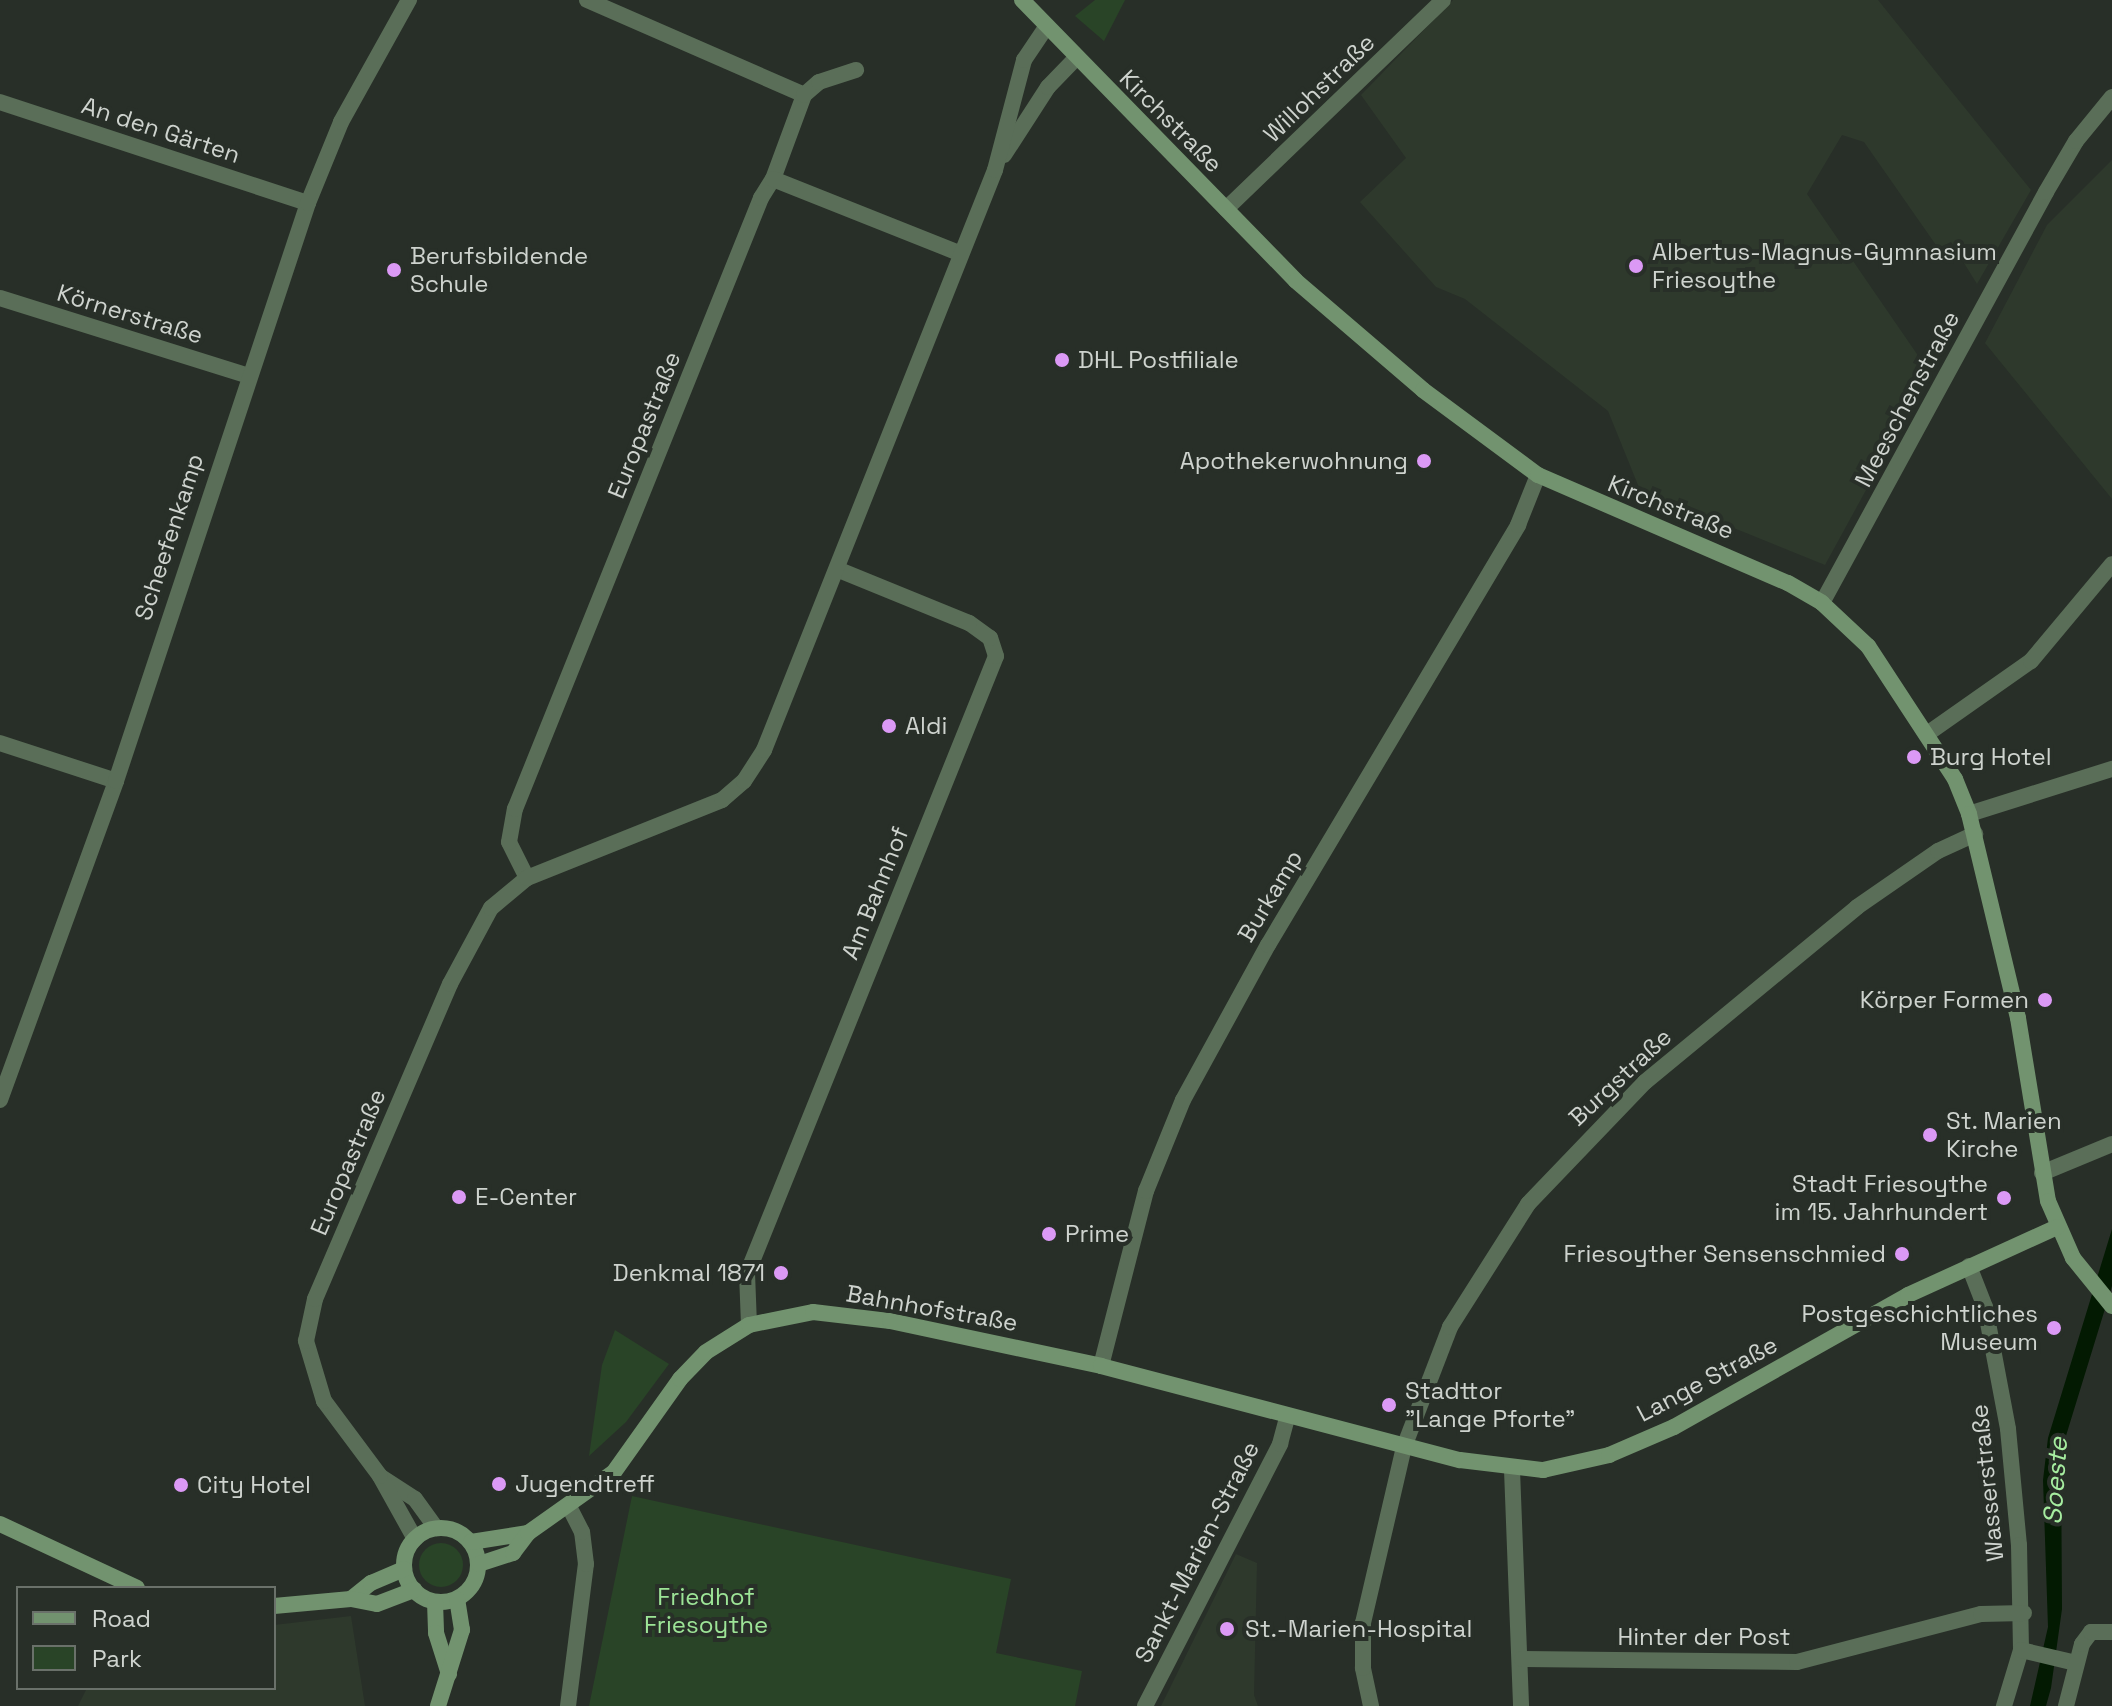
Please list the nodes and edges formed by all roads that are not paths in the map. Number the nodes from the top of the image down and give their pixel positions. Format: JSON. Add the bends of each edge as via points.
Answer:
{"nodes":[{"id":1,"x":409,"y":0,"type":"edge"},
{"id":2,"x":587,"y":0,"type":"edge"},
{"id":3,"x":1022,"y":0,"type":"edge"},
{"id":4,"x":1443,"y":0,"type":"edge"},
{"id":5,"x":1046,"y":27,"type":"junction"},
{"id":6,"x":1075,"y":59,"type":"junction"},
{"id":7,"x":856,"y":70,"type":"dead end"},
{"id":8,"x":804,"y":95,"type":"junction"},
{"id":9,"x":2112,"y":97,"type":"edge"},
{"id":10,"x":0,"y":102,"type":"edge"},
{"id":11,"x":995,"y":170,"type":"junction"},
{"id":12,"x":773,"y":179,"type":"junction"},
{"id":13,"x":308,"y":203,"type":"junction"},
{"id":14,"x":1226,"y":209,"type":"junction"},
{"id":15,"x":959,"y":253,"type":"junction"},
{"id":16,"x":0,"y":298,"type":"edge"},
{"id":17,"x":246,"y":375,"type":"junction"},
{"id":18,"x":1538,"y":475,"type":"junction"},
{"id":19,"x":2112,"y":564,"type":"edge"},
{"id":20,"x":837,"y":569,"type":"junction"},
{"id":21,"x":1822,"y":603,"type":"junction"},
{"id":22,"x":1927,"y":734,"type":"junction"},
{"id":23,"x":0,"y":743,"type":"edge"},
{"id":24,"x":2112,"y":769,"type":"edge"},
{"id":25,"x":116,"y":781,"type":"junction"},
{"id":26,"x":1969,"y":814,"type":"junction"},
{"id":27,"x":1975,"y":834,"type":"junction"},
{"id":28,"x":527,"y":878,"type":"junction"},
{"id":29,"x":0,"y":1100,"type":"edge"},
{"id":30,"x":2112,"y":1144,"type":"edge"},
{"id":31,"x":2042,"y":1173,"type":"junction"},
{"id":32,"x":2057,"y":1227,"type":"junction"},
{"id":33,"x":1969,"y":1266,"type":"junction"},
{"id":34,"x":2112,"y":1306,"type":"edge"},
{"id":35,"x":749,"y":1325,"type":"junction"},
{"id":36,"x":1101,"y":1366,"type":"junction"},
{"id":37,"x":1287,"y":1417,"type":"junction"},
{"id":38,"x":1404,"y":1447,"type":"junction"},
{"id":39,"x":1512,"y":1470,"type":"junction"},
{"id":40,"x":380,"y":1476,"type":"junction"},
{"id":41,"x":569,"y":1507,"type":"junction"},
{"id":42,"x":0,"y":1524,"type":"edge"},
{"id":43,"x":436,"y":1528,"type":"junction"},
{"id":44,"x":528,"y":1533,"type":"junction"},
{"id":45,"x":415,"y":1539,"type":"junction"},
{"id":46,"x":471,"y":1542,"type":"junction"},
{"id":47,"x":479,"y":1564,"type":"junction"},
{"id":48,"x":404,"y":1569,"type":"junction"},
{"id":49,"x":133,"y":1586,"type":"edge"},
{"id":50,"x":414,"y":1590,"type":"junction"},
{"id":51,"x":351,"y":1599,"type":"junction"},
{"id":52,"x":457,"y":1599,"type":"junction"},
{"id":53,"x":435,"y":1602,"type":"junction"},
{"id":54,"x":276,"y":1606,"type":"edge"},
{"id":55,"x":2024,"y":1613,"type":"junction"},
{"id":56,"x":2112,"y":1632,"type":"edge"},
{"id":57,"x":2026,"y":1651,"type":"junction"},
{"id":58,"x":1522,"y":1659,"type":"junction"},
{"id":59,"x":2068,"y":1661,"type":"junction"},
{"id":60,"x":450,"y":1675,"type":"junction"},
{"id":61,"x":438,"y":1706,"type":"edge"},
{"id":62,"x":568,"y":1706,"type":"edge"},
{"id":63,"x":1145,"y":1706,"type":"edge"},
{"id":64,"x":1371,"y":1706,"type":"edge"},
{"id":65,"x":1521,"y":1706,"type":"edge"},
{"id":66,"x":2004,"y":1706,"type":"edge"},
{"id":67,"x":2066,"y":1706,"type":"edge"}],
"edges":[{"from":1,"to":13,"type":"street","name":"Scheefenkamp","via":[[341,122]]},
{"from":2,"to":8,"type":"street"},
{"from":3,"to":5,"type":"street","name":"Kirchstraße"},
{"from":4,"to":14,"type":"street","name":"Willohstraße"},
{"from":5,"to":6,"type":"street","name":"Kirchstraße"},
{"from":5,"to":11,"type":"street","name":"Europastraße","via":[[1024,60]]},
{"from":6,"to":11,"type":"street","name":"Europastraße","via":[[1048,87]]},
{"from":6,"to":14,"type":"street","name":"Kirchstraße"},
{"from":7,"to":8,"type":"street","via":[[819,82]]},
{"from":8,"to":12,"type":"street","name":"Europastraße"},
{"from":9,"to":21,"type":"street","name":"Meeschenstraße","via":[[2076,141],[2046,192]]},
{"from":10,"to":13,"type":"street","name":"An den Gärten"},
{"from":11,"to":15,"type":"street","name":"Europastraße"},
{"from":12,"to":15,"type":"street"},
{"from":12,"to":28,"type":"street","name":"Europastraße","via":[[515,809],[509,842]]},
{"from":13,"to":17,"type":"street","name":"Scheefenkamp"},
{"from":14,"to":18,"type":"street","name":"Kirchstraße","via":[[1296,281],[1389,361]]},
{"from":15,"to":20,"type":"street","name":"Europastraße"},
{"from":16,"to":17,"type":"street","name":"Körnerstraße"},
{"from":17,"to":25,"type":"street","name":"Scheefenkamp"},
{"from":18,"to":21,"type":"street","name":"Kirchstraße","via":[[1741,561]]},
{"from":18,"to":36,"type":"street","name":"Burkamp","via":[[1518,525],[1268,945],[1183,1100],[1146,1191]]},
{"from":19,"to":22,"type":"street","via":[[2031,661]]},
{"from":20,"to":28,"type":"street","name":"Europastraße","via":[[783,711],[744,781],[697,813]]},
{"from":20,"to":35,"type":"street","name":"Am Bahnhof","via":[[969,623],[990,638],[996,656],[747,1274]]},
{"from":21,"to":22,"type":"street","name":"Kirchstraße","via":[[1868,646]]},
{"from":22,"to":26,"type":"street","name":"Kirchstraße"},
{"from":23,"to":25,"type":"street"},
{"from":24,"to":26,"type":"street"},
{"from":25,"to":29,"type":"street","name":"Scheefenkamp"},
{"from":26,"to":27,"type":"street","name":"Kirchstraße"},
{"from":27,"to":31,"type":"street","name":"Kirchstraße","via":[[2018,1018]]},
{"from":27,"to":38,"type":"street","name":"Burgstraße","via":[[1938,851],[1857,907],[1591,1134],[1528,1204],[1450,1327]]},
{"from":28,"to":40,"type":"street","name":"Europastraße","via":[[491,908],[469,944],[315,1299],[306,1341],[310,1365],[324,1401]]},
{"from":30,"to":31,"type":"street"},
{"from":31,"to":32,"type":"street","name":"Kirchstraße"},
{"from":32,"to":33,"type":"street","name":"Lange Straße"},
{"from":32,"to":34,"type":"street","name":"Kirchstraße"},
{"from":33,"to":39,"type":"street","name":"Lange Straße","via":[[1674,1427],[1609,1455],[1543,1470]]},
{"from":33,"to":55,"type":"street","name":"Wasserstraße","via":[[1985,1307],[2008,1429]]},
{"from":35,"to":36,"type":"street","name":"Bahnhofstraße","via":[[813,1312],[860,1317]]},
{"from":35,"to":41,"type":"street","name":"Bahnhofstraße","via":[[706,1352],[680,1379],[614,1472]]},
{"from":36,"to":37,"type":"street","name":"Bahnhofstraße"},
{"from":37,"to":38,"type":"street","name":"Bahnhofstraße"},
{"from":37,"to":63,"type":"street","name":"Sankt-Marien-Straße","via":[[1280,1444]]},
{"from":38,"to":39,"type":"street","name":"Lange Straße"},
{"from":38,"to":64,"type":"street","via":[[1363,1623],[1363,1668]]},
{"from":39,"to":58,"type":"street"},
{"from":40,"to":43,"type":"street","name":"Europastraße","via":[[415,1499]]},
{"from":40,"to":45,"type":"street","name":"Europastraße"},
{"from":41,"to":44,"type":"street","name":"Bahnhofstraße"},
{"from":41,"to":62,"type":"street","via":[[582,1532],[586,1564]]},
{"from":42,"to":49,"type":"street"},
{"from":43,"to":45,"type":"street"},
{"from":43,"to":46,"type":"street","via":[[449,1528]]},
{"from":44,"to":46,"type":"street","name":"Bahnhofstraße"},
{"from":44,"to":47,"type":"street","name":"Bahnhofstraße","via":[[513,1553]]},
{"from":45,"to":48,"type":"street"},
{"from":46,"to":47,"type":"street"},
{"from":47,"to":52,"type":"street","via":[[473,1584]]},
{"from":48,"to":50,"type":"street"},
{"from":48,"to":51,"type":"street","via":[[371,1583]]},
{"from":50,"to":51,"type":"street","via":[[377,1604]]},
{"from":50,"to":53,"type":"street"},
{"from":51,"to":54,"type":"street"},
{"from":52,"to":53,"type":"street"},
{"from":52,"to":60,"type":"street","via":[[462,1630]]},
{"from":53,"to":60,"type":"street","via":[[436,1633]]},
{"from":55,"to":57,"type":"street","name":"Wasserstraße"},
{"from":55,"to":58,"type":"street","name":"Hinter der Post","via":[[1981,1614],[1797,1662]]},
{"from":56,"to":59,"type":"street","via":[[2091,1632]]},
{"from":57,"to":59,"type":"street"},
{"from":57,"to":66,"type":"street","name":"Wasserstraße"},
{"from":58,"to":65,"type":"street"},
{"from":59,"to":67,"type":"street"},
{"from":60,"to":61,"type":"street"}]}
